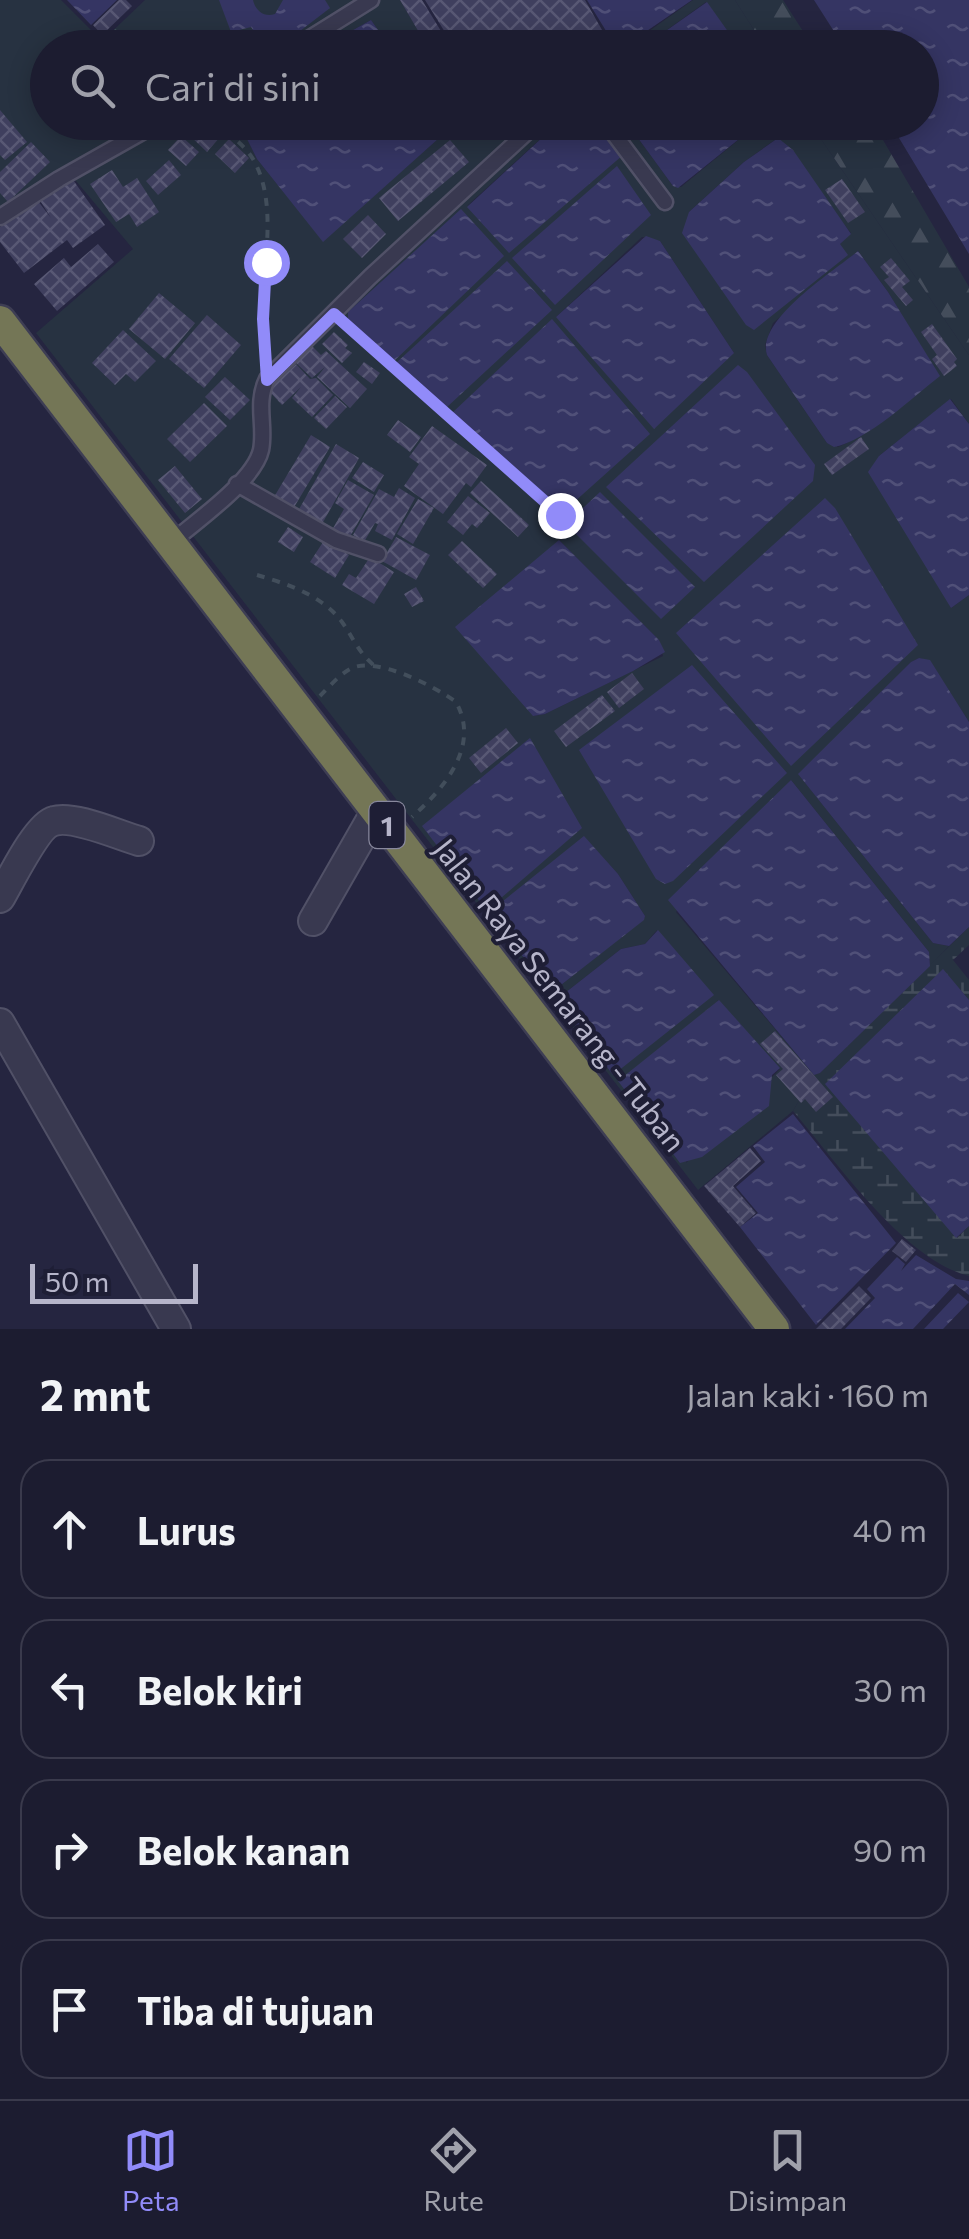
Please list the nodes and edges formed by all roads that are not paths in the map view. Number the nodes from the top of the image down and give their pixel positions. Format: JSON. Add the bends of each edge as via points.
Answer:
{"nodes":[{"id":1,"x":372,"y":0,"type":"edge"},
{"id":2,"x":323,"y":30,"type":"edge"},
{"id":3,"x":128,"y":140,"type":"edge"},
{"id":4,"x":519,"y":140,"type":"edge"},
{"id":5,"x":618,"y":140,"type":"edge"},
{"id":6,"x":665,"y":202,"type":"dead end"},
{"id":7,"x":0,"y":217,"type":"edge"},
{"id":8,"x":0,"y":321,"type":"edge"},
{"id":9,"x":237,"y":484,"type":"junction"},
{"id":10,"x":172,"y":542,"type":"junction"},
{"id":11,"x":378,"y":554,"type":"dead end"},
{"id":12,"x":385,"y":822,"type":"junction"},
{"id":13,"x":139,"y":841,"type":"dead end"},
{"id":14,"x":0,"y":898,"type":"edge"},
{"id":15,"x":314,"y":921,"type":"dead end"},
{"id":16,"x":0,"y":1023,"type":"edge"},
{"id":17,"x":176,"y":1329,"type":"edge"},
{"id":18,"x":774,"y":1329,"type":"edge"}],
"edges":[{"from":1,"to":2,"type":"lane"},
{"from":3,"to":7,"type":"lane"},
{"from":4,"to":9,"type":"lane","via":[[267,380],[260,403],[262,448]]},
{"from":5,"to":6,"type":"lane"},
{"from":8,"to":10,"type":"highway","name":"Jalan Raya Semarang - Tuban","number":"1"},
{"from":9,"to":10,"type":"lane"},
{"from":9,"to":11,"type":"lane","via":[[336,540]]},
{"from":10,"to":12,"type":"highway","name":"Jalan Raya Semarang - Tuban","number":"1"},
{"from":12,"to":15,"type":"street"},
{"from":12,"to":18,"type":"highway","name":"Jalan Raya Semarang - Tuban","number":"1"},
{"from":13,"to":14,"type":"street","via":[[56,820],[36,836]]},
{"from":16,"to":17,"type":"street"}]}
